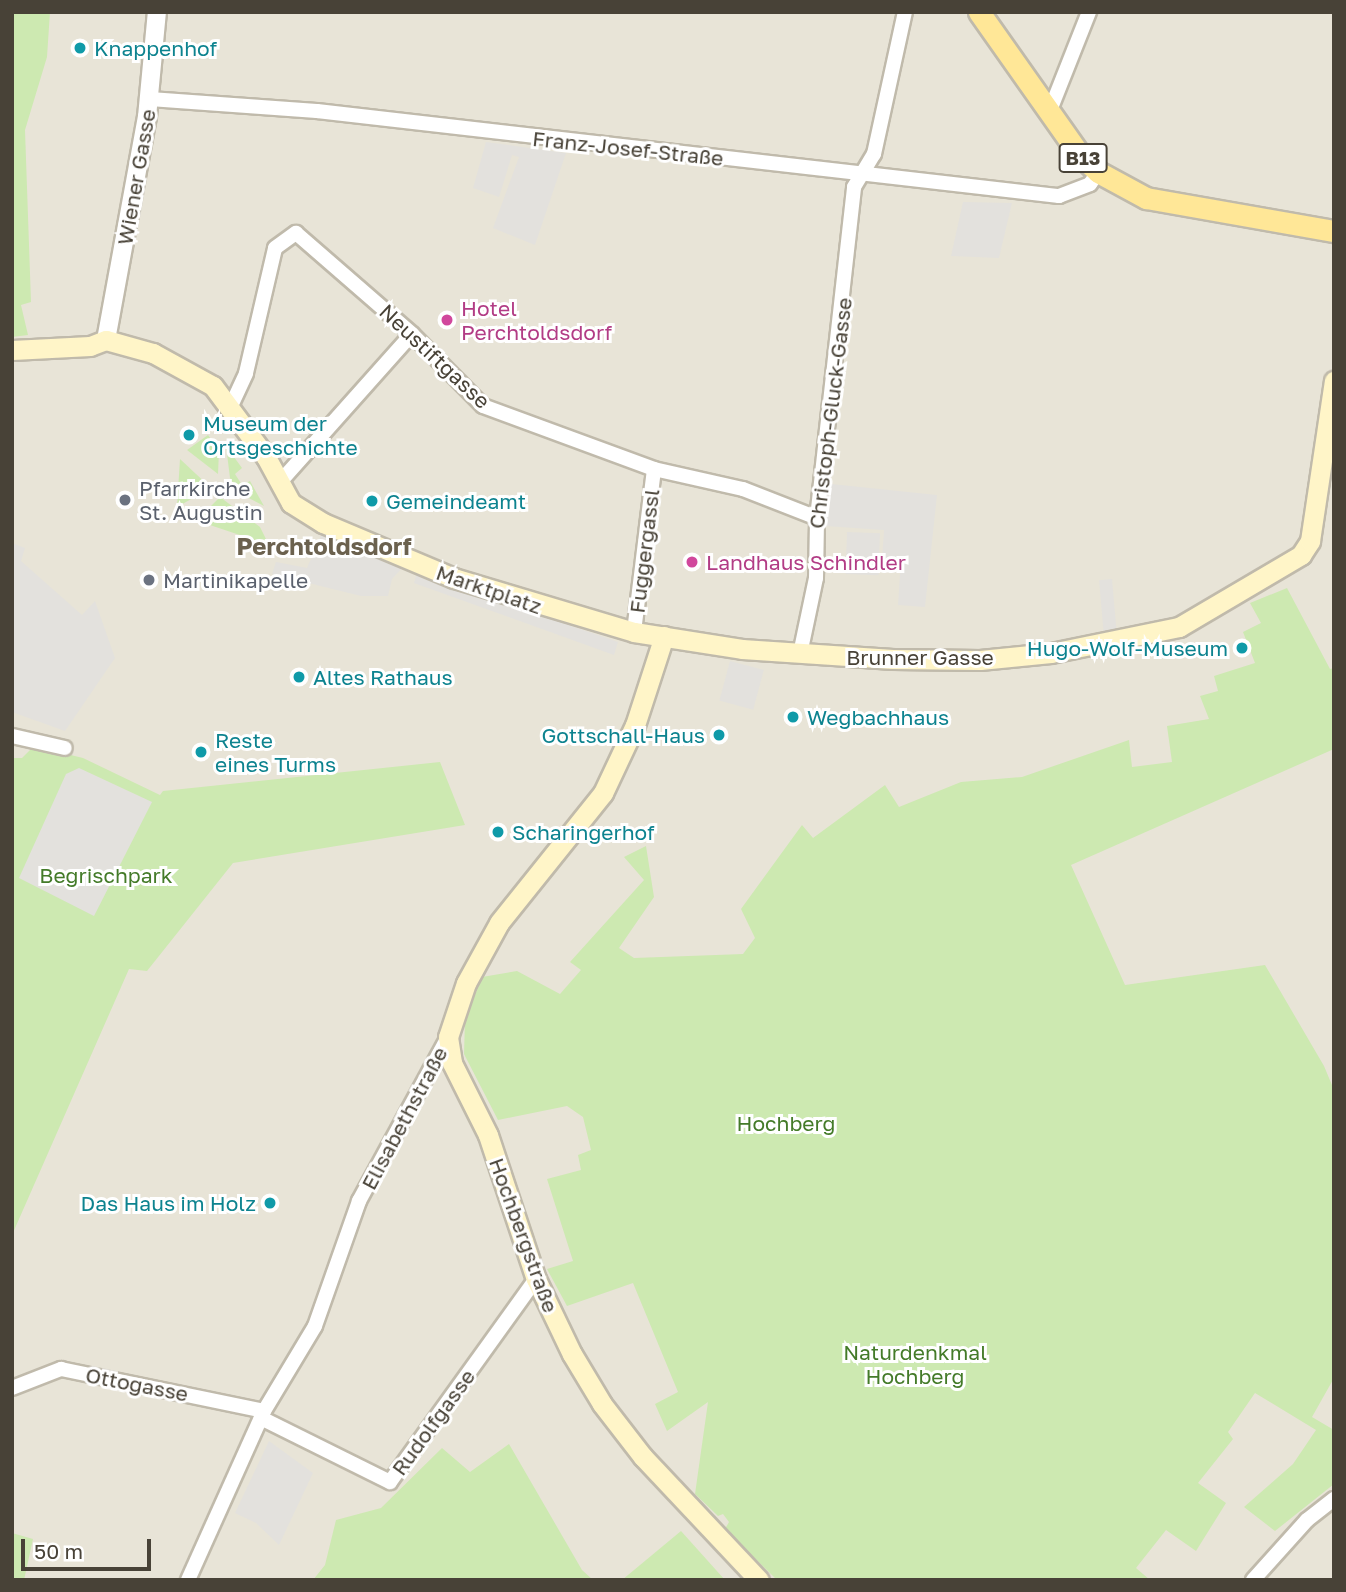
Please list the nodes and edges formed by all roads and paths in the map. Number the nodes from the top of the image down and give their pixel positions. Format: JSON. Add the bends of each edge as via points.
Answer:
{"nodes":[{"id":1,"x":157,"y":12,"type":"edge"},
{"id":2,"x":905,"y":12,"type":"edge"},
{"id":3,"x":979,"y":12,"type":"edge"},
{"id":4,"x":1089,"y":12,"type":"edge"},
{"id":5,"x":150,"y":99,"type":"junction"},
{"id":6,"x":1049,"y":113,"type":"junction"},
{"id":7,"x":1098,"y":172,"type":"junction"},
{"id":8,"x":863,"y":173,"type":"junction"},
{"id":9,"x":1334,"y":231,"type":"edge"},
{"id":10,"x":412,"y":334,"type":"junction"},
{"id":11,"x":106,"y":340,"type":"junction"},
{"id":12,"x":12,"y":350,"type":"edge"},
{"id":13,"x":1334,"y":381,"type":"edge"},
{"id":14,"x":230,"y":408,"type":"junction"},
{"id":15,"x":654,"y":469,"type":"junction"},
{"id":16,"x":280,"y":482,"type":"junction"},
{"id":17,"x":817,"y":518,"type":"junction"},
{"id":18,"x":634,"y":632,"type":"junction"},
{"id":19,"x":664,"y":636,"type":"junction"},
{"id":20,"x":800,"y":654,"type":"junction"},
{"id":21,"x":12,"y":736,"type":"edge"},
{"id":22,"x":65,"y":748,"type":"dead end"},
{"id":23,"x":448,"y":1037,"type":"junction"},
{"id":24,"x":536,"y":1279,"type":"junction"},
{"id":25,"x":12,"y":1388,"type":"edge"},
{"id":26,"x":263,"y":1415,"type":"junction"},
{"id":27,"x":1334,"y":1499,"type":"edge"},
{"id":28,"x":188,"y":1580,"type":"edge"},
{"id":29,"x":759,"y":1580,"type":"edge"},
{"id":30,"x":1254,"y":1580,"type":"edge"}],
"edges":[{"from":1,"to":5,"type":"street","name":"Wiener Gasse"},
{"from":2,"to":8,"type":"street","name":"Christoph-Gluck-Gasse","via":[[874,154]]},
{"from":3,"to":6,"type":"main road","number":"B13"},
{"from":4,"to":6,"type":"street"},
{"from":5,"to":8,"type":"street","name":"Franz-Josef-Straße","via":[[317,111]]},
{"from":5,"to":11,"type":"street","name":"Wiener Gasse"},
{"from":6,"to":7,"type":"main road","number":"B13"},
{"from":7,"to":8,"type":"street","name":"Franz-Josef-Straße","via":[[1090,184],[1059,196]]},
{"from":7,"to":9,"type":"main road","number":"B13","via":[[1146,198]]},
{"from":8,"to":17,"type":"street","name":"Christoph-Gluck-Gasse","via":[[854,187]]},
{"from":10,"to":14,"type":"street","name":"Neustiftgasse","via":[[306,237],[296,233],[286,237],[275,248],[246,373]]},
{"from":10,"to":15,"type":"street","name":"Neustiftgasse","via":[[483,406]]},
{"from":10,"to":16,"type":"street"},
{"from":11,"to":12,"type":"main road","via":[[90,346]]},
{"from":11,"to":14,"type":"main road","name":"Marktplatz","via":[[153,353],[191,373],[213,386]]},
{"from":13,"to":20,"type":"main road","name":"Brunner Gasse","via":[[1310,541],[1301,555],[1179,627],[1100,645],[980,660]]},
{"from":14,"to":16,"type":"main road","name":"Marktplatz"},
{"from":15,"to":17,"type":"street","name":"Neustiftgasse","via":[[743,489]]},
{"from":15,"to":18,"type":"street","name":"Fuggergassl"},
{"from":16,"to":18,"type":"main road","name":"Marktplatz","via":[[291,503],[302,512],[392,553],[552,611]]},
{"from":17,"to":20,"type":"street","name":"Christoph-Gluck-Gasse","via":[[816,578]]},
{"from":18,"to":19,"type":"main road","name":"Marktplatz"},
{"from":19,"to":20,"type":"main road","name":"Brunner Gasse"},
{"from":19,"to":23,"type":"main road","name":"Elisabethstraße","via":[[635,725],[603,793],[499,923],[466,983]]},
{"from":21,"to":22,"type":"street"},
{"from":23,"to":24,"type":"main road","name":"Hochbergstraße","via":[[452,1063],[488,1135]]},
{"from":23,"to":26,"type":"street","name":"Elisabethstraße","via":[[359,1201],[315,1326]]},
{"from":24,"to":26,"type":"street","name":"Rudolfgasse","via":[[390,1482]]},
{"from":24,"to":29,"type":"main road","name":"Hochbergstraße","via":[[602,1404],[643,1457]]},
{"from":25,"to":26,"type":"street","name":"Ottogasse","via":[[61,1369]]},
{"from":26,"to":28,"type":"street","name":"Elisabethstraße"},
{"from":27,"to":30,"type":"street","via":[[1307,1520]]}]}
